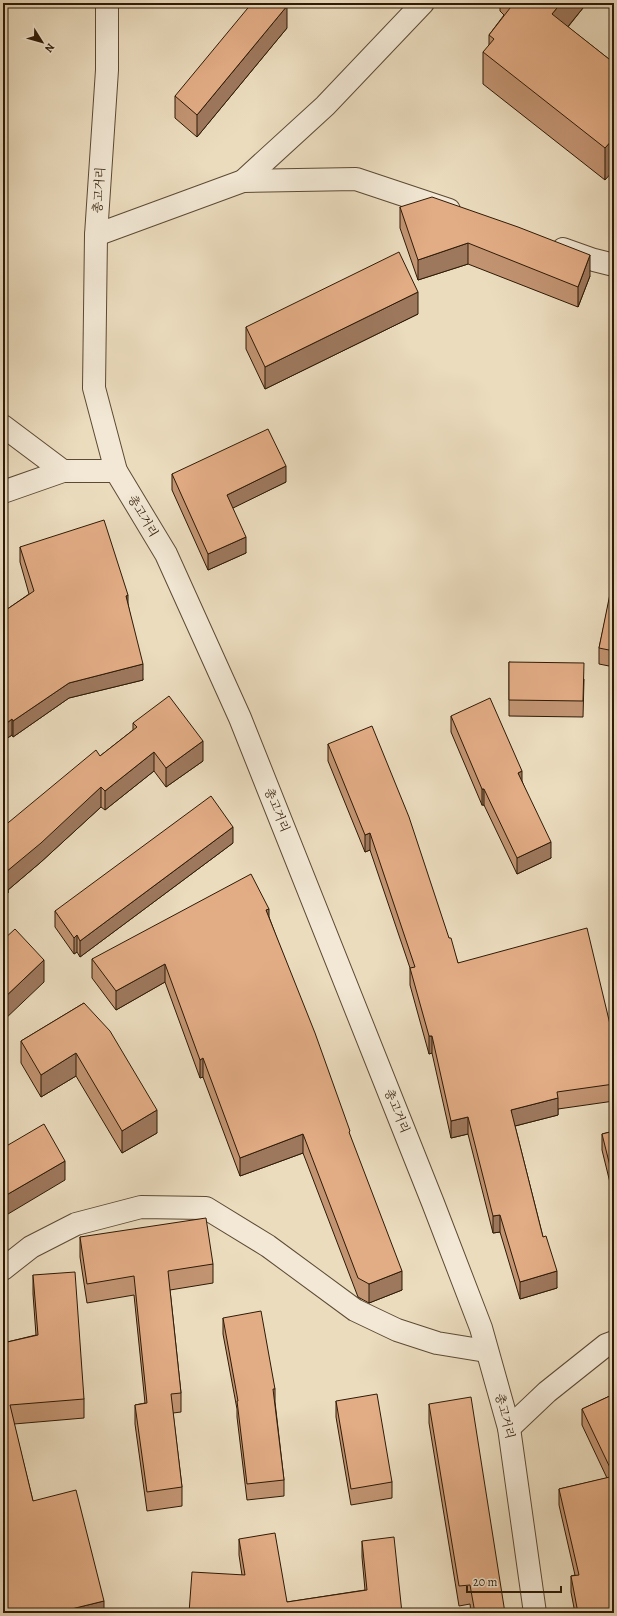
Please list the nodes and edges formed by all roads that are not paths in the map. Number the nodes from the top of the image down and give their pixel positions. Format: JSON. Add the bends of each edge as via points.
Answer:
{"nodes":[{"id":1,"x":107,"y":3,"type":"edge"},
{"id":2,"x":423,"y":3,"type":"edge"},
{"id":3,"x":243,"y":181,"type":"junction"},
{"id":4,"x":468,"y":217,"type":"edge"},
{"id":5,"x":96,"y":234,"type":"junction"},
{"id":6,"x":542,"y":242,"type":"edge"},
{"id":7,"x":614,"y":265,"type":"edge"},
{"id":8,"x":3,"y":426,"type":"edge"},
{"id":9,"x":63,"y":471,"type":"junction"},
{"id":10,"x":116,"y":471,"type":"junction"},
{"id":11,"x":3,"y":492,"type":"edge"},
{"id":12,"x":3,"y":1269,"type":"edge"},
{"id":13,"x":614,"y":1342,"type":"edge"},
{"id":14,"x":486,"y":1351,"type":"junction"},
{"id":15,"x":509,"y":1428,"type":"junction"},
{"id":16,"x":535,"y":1613,"type":"edge"}],
"edges":[{"from":1,"to":5,"type":"street","name":"총고거리","via":[[107,70]]},
{"from":2,"to":3,"type":"street","via":[[325,106]]},
{"from":3,"to":4,"type":"street","via":[[356,179]]},
{"from":3,"to":5,"type":"street"},
{"from":5,"to":10,"type":"street","name":"총고거리","via":[[94,388]]},
{"from":6,"to":7,"type":"street"},
{"from":8,"to":9,"type":"street"},
{"from":9,"to":10,"type":"street"},
{"from":9,"to":11,"type":"street"},
{"from":10,"to":14,"type":"street","name":"총고거리","via":[[166,554],[240,718],[433,1203],[481,1328]]},
{"from":12,"to":14,"type":"street","via":[[31,1247],[76,1224],[141,1207],[206,1208],[268,1246],[355,1310],[397,1330],[437,1343]]},
{"from":13,"to":15,"type":"street","via":[[606,1345],[547,1392]]},
{"from":14,"to":15,"type":"street","name":"총고거리"},
{"from":15,"to":16,"type":"street","name":"총고거리"}]}
